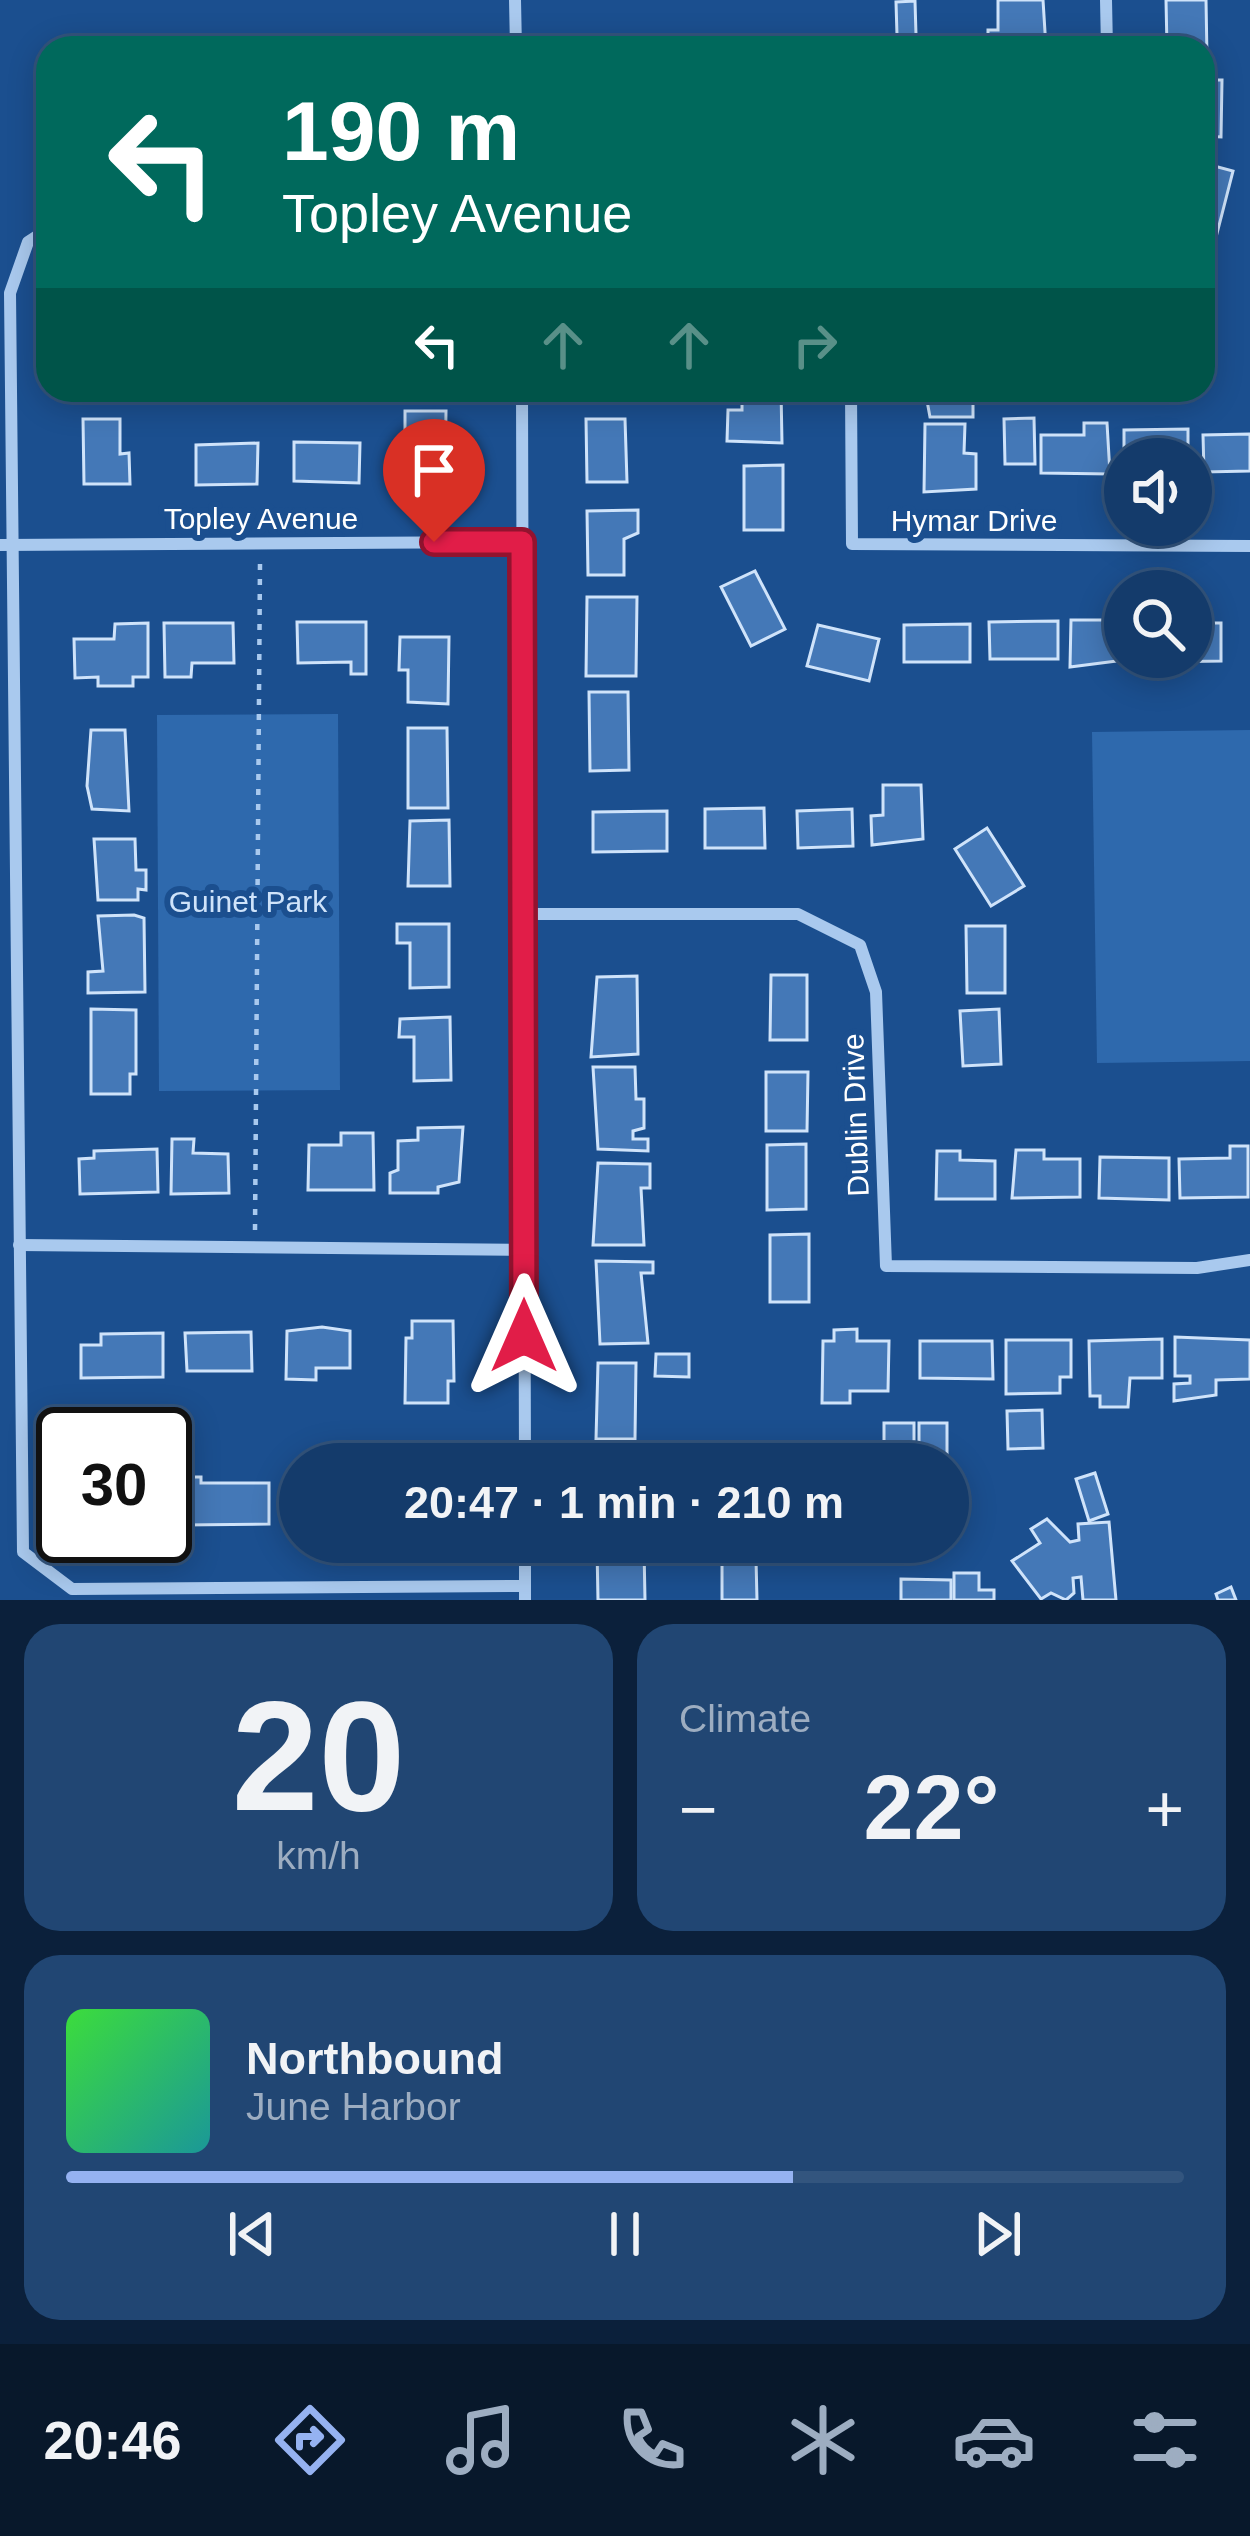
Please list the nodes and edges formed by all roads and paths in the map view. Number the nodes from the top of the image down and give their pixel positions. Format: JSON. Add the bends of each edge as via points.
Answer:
{"nodes":[{"id":1,"x":514,"y":0,"type":"edge"},
{"id":2,"x":1106,"y":0,"type":"edge"},
{"id":3,"x":516,"y":36,"type":"edge"},
{"id":4,"x":1107,"y":36,"type":"edge"},
{"id":5,"x":36,"y":237,"type":"edge"},
{"id":6,"x":522,"y":402,"type":"edge"},
{"id":7,"x":851,"y":402,"type":"edge"},
{"id":8,"x":522,"y":542,"type":"junction"},
{"id":9,"x":260,"y":543,"type":"junction"},
{"id":10,"x":6,"y":544,"type":"edge"},
{"id":11,"x":1250,"y":546,"type":"edge"},
{"id":12,"x":524,"y":914,"type":"junction"},
{"id":13,"x":20,"y":1245,"type":"junction"},
{"id":14,"x":255,"y":1247,"type":"junction"},
{"id":15,"x":524,"y":1250,"type":"junction"},
{"id":16,"x":1250,"y":1260,"type":"edge"},
{"id":17,"x":525,"y":1443,"type":"edge"},
{"id":18,"x":525,"y":1593,"type":"edge"}],
"edges":[{"from":1,"to":3,"type":"street"},
{"from":2,"to":4,"type":"street"},
{"from":5,"to":10,"type":"street","via":[[10,293]]},
{"from":6,"to":8,"type":"street"},
{"from":7,"to":11,"type":"street","name":"Hymar Drive","via":[[852,544]]},
{"from":8,"to":9,"type":"street","name":"Topley Avenue"},
{"from":8,"to":12,"type":"street"},
{"from":9,"to":10,"type":"street","name":"Topley Avenue"},
{"from":9,"to":14,"type":"path"},
{"from":10,"to":13,"type":"street"},
{"from":12,"to":15,"type":"street"},
{"from":12,"to":16,"type":"street","name":"Dublin Drive","via":[[798,914],[860,945],[876,992],[886,1266],[1197,1268]]},
{"from":13,"to":14,"type":"street"},
{"from":13,"to":18,"type":"street","via":[[23,1552],[72,1589]]},
{"from":14,"to":15,"type":"street"},
{"from":15,"to":17,"type":"street"}]}
